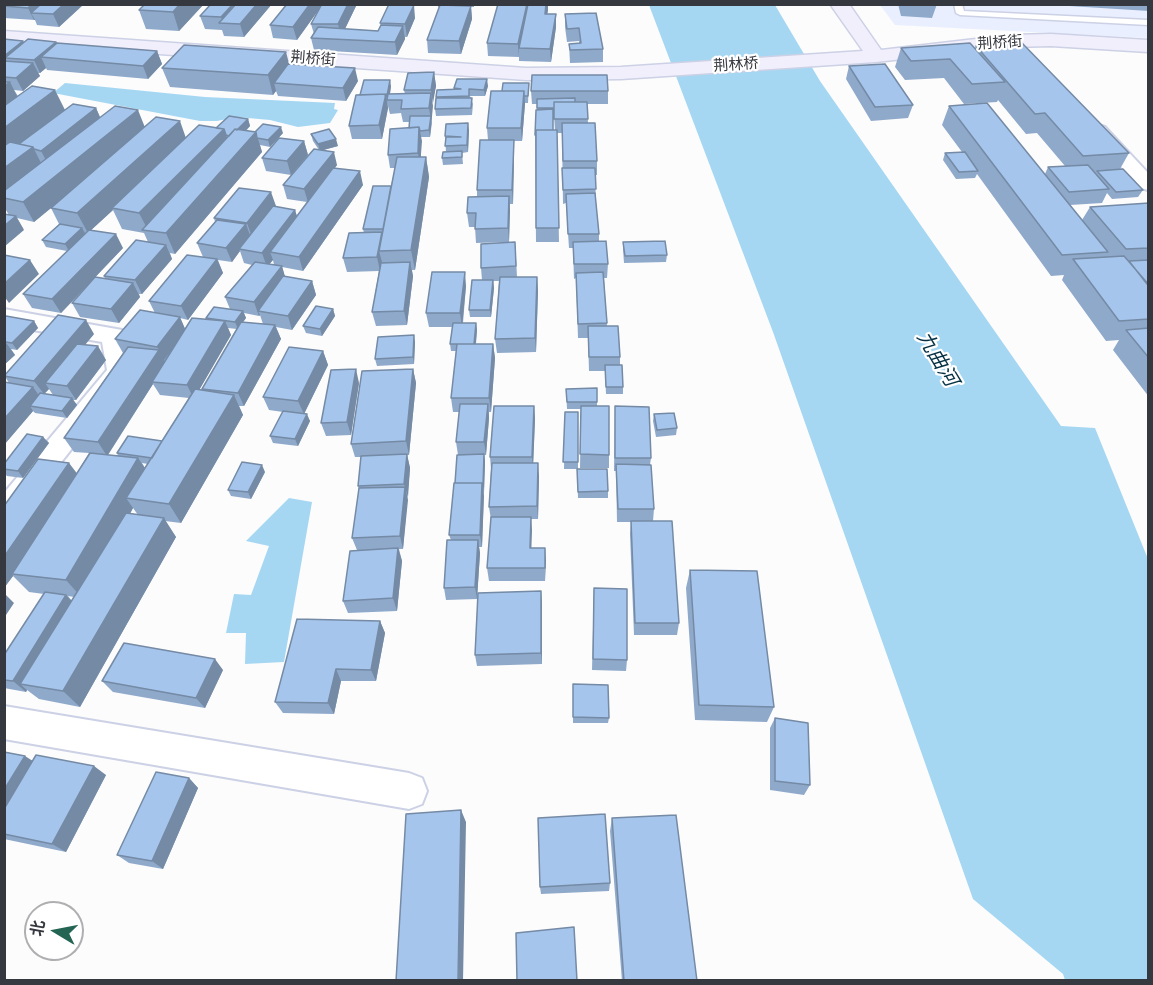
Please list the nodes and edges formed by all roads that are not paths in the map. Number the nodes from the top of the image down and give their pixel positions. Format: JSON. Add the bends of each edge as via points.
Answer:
{"nodes":[{"id":1,"x":839,"y":4,"type":"edge"},
{"id":2,"x":958,"y":4,"type":"edge"},
{"id":3,"x":1149,"y":24,"type":"edge"},
{"id":4,"x":4,"y":37,"type":"edge"},
{"id":5,"x":1010,"y":41,"type":"junction"},
{"id":6,"x":1149,"y":46,"type":"edge"},
{"id":7,"x":876,"y":56,"type":"junction"},
{"id":8,"x":851,"y":57,"type":"joint"},
{"id":9,"x":1026,"y":57,"type":"edge"},
{"id":10,"x":621,"y":73,"type":"joint"},
{"id":11,"x":1081,"y":114,"type":"edge"},
{"id":12,"x":1149,"y":184,"type":"edge"},
{"id":13,"x":4,"y":317,"type":"edge"},
{"id":14,"x":4,"y":514,"type":"edge"},
{"id":15,"x":4,"y":722,"type":"edge"},
{"id":16,"x":409,"y":791,"type":"dead end"}],
"edges":[{"from":1,"to":7,"type":"main road"},
{"from":2,"to":3,"type":"lane","via":[[960,13]]},
{"from":4,"to":10,"type":"main road","name":"荆桥街","via":[[526,74]]},
{"from":5,"to":6,"type":"main road","name":"荆桥街"},
{"from":5,"to":7,"type":"main road","name":"荆桥街"},
{"from":5,"to":9,"type":"street"},
{"from":7,"to":8,"type":"main road","name":"荆桥街"},
{"from":8,"to":10,"type":"main road","name":"荆林桥"},
{"from":11,"to":12,"type":"street"},
{"from":13,"to":14,"type":"street","via":[[113,336],[120,371]]},
{"from":15,"to":16,"type":"street"}]}
